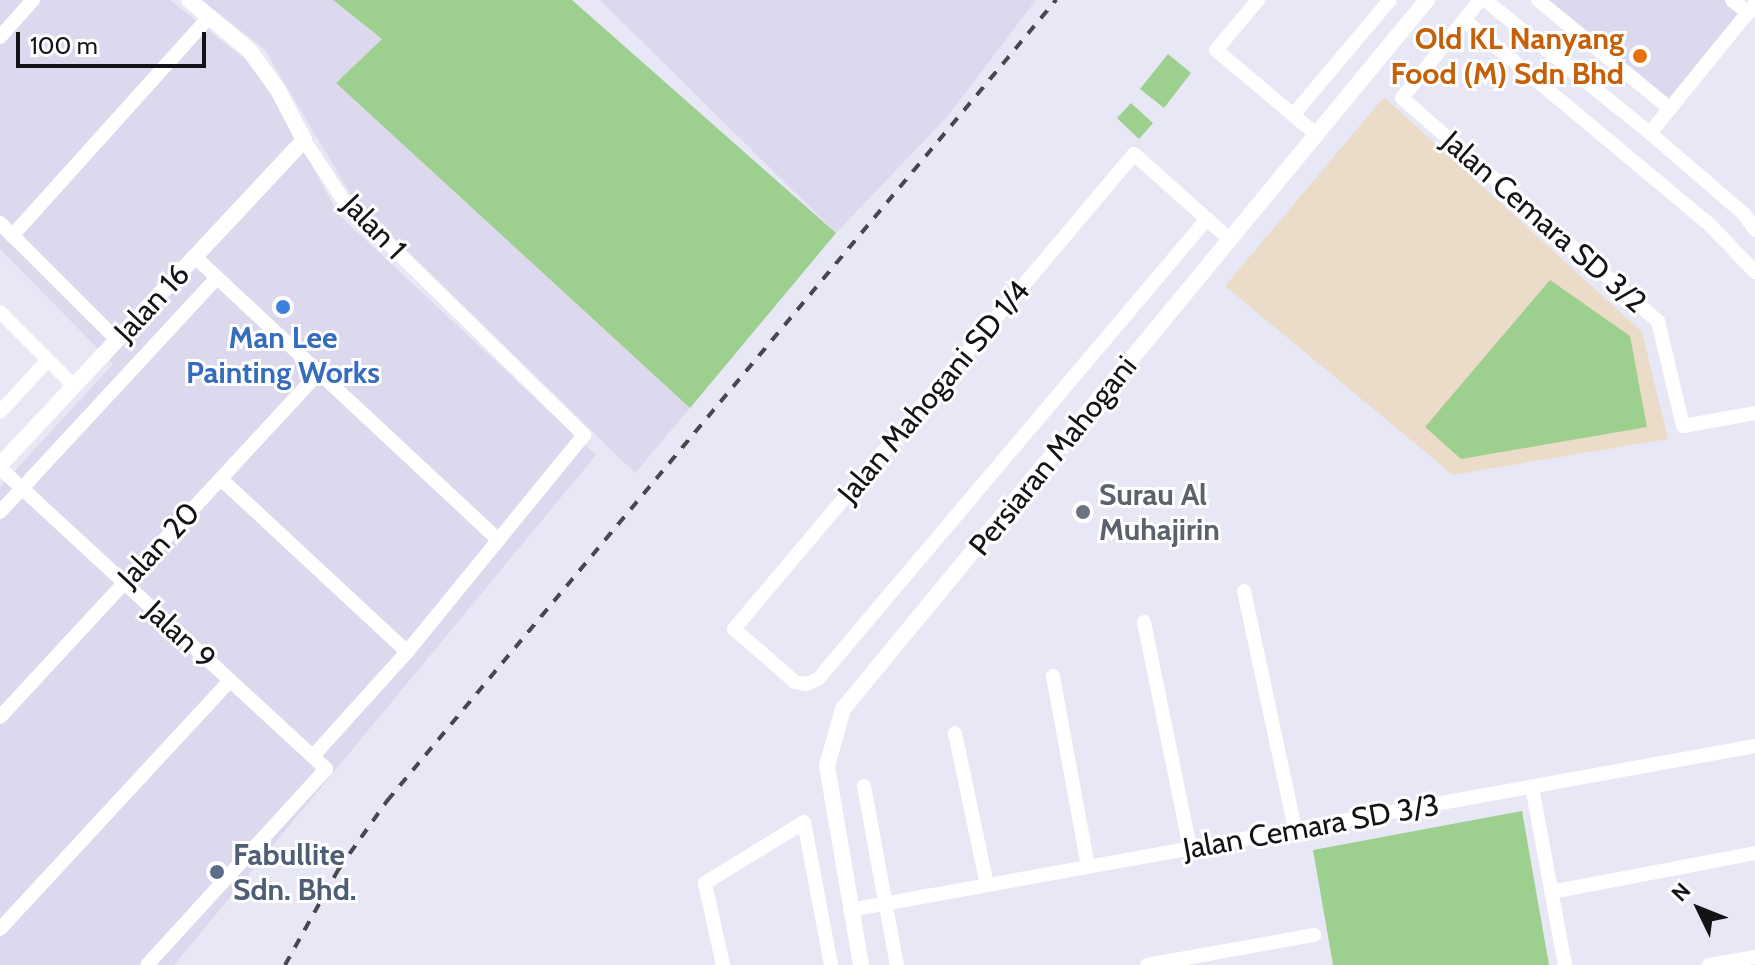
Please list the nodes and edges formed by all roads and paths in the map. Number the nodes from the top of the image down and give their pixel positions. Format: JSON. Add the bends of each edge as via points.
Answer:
{"nodes":[{"id":1,"x":33,"y":0,"type":"edge"},
{"id":2,"x":189,"y":0,"type":"edge"},
{"id":3,"x":1258,"y":0,"type":"edge"},
{"id":4,"x":1390,"y":0,"type":"edge"},
{"id":5,"x":1427,"y":0,"type":"edge"},
{"id":6,"x":1482,"y":0,"type":"edge"},
{"id":7,"x":1538,"y":0,"type":"edge"},
{"id":8,"x":1732,"y":0,"type":"edge"},
{"id":9,"x":1751,"y":8,"type":"edge"},
{"id":10,"x":210,"y":16,"type":"junction"},
{"id":11,"x":1464,"y":20,"type":"junction"},
{"id":12,"x":0,"y":37,"type":"edge"},
{"id":13,"x":1670,"y":109,"type":"junction"},
{"id":14,"x":1293,"y":115,"type":"junction"},
{"id":15,"x":1650,"y":133,"type":"junction"},
{"id":16,"x":1317,"y":135,"type":"junction"},
{"id":17,"x":304,"y":140,"type":"junction"},
{"id":18,"x":1207,"y":219,"type":"junction"},
{"id":19,"x":0,"y":223,"type":"edge"},
{"id":20,"x":1755,"y":230,"type":"edge"},
{"id":21,"x":12,"y":236,"type":"junction"},
{"id":22,"x":1230,"y":240,"type":"junction"},
{"id":23,"x":195,"y":257,"type":"junction"},
{"id":24,"x":1755,"y":272,"type":"edge"},
{"id":25,"x":217,"y":278,"type":"junction"},
{"id":26,"x":0,"y":312,"type":"edge"},
{"id":27,"x":117,"y":340,"type":"junction"},
{"id":28,"x":47,"y":361,"type":"junction"},
{"id":29,"x":319,"y":373,"type":"junction"},
{"id":30,"x":74,"y":386,"type":"junction"},
{"id":31,"x":0,"y":412,"type":"edge"},
{"id":32,"x":1755,"y":413,"type":"edge"},
{"id":33,"x":0,"y":467,"type":"edge"},
{"id":34,"x":221,"y":479,"type":"junction"},
{"id":35,"x":22,"y":488,"type":"junction"},
{"id":36,"x":0,"y":512,"type":"edge"},
{"id":37,"x":498,"y":540,"type":"junction"},
{"id":38,"x":124,"y":583,"type":"junction"},
{"id":39,"x":1244,"y":591,"type":"dead end"},
{"id":40,"x":1144,"y":622,"type":"dead end"},
{"id":41,"x":407,"y":652,"type":"junction"},
{"id":42,"x":1053,"y":676,"type":"dead end"},
{"id":43,"x":230,"y":681,"type":"junction"},
{"id":44,"x":0,"y":717,"type":"edge"},
{"id":45,"x":955,"y":733,"type":"dead end"},
{"id":46,"x":1755,"y":746,"type":"edge"},
{"id":47,"x":313,"y":756,"type":"junction"},
{"id":48,"x":864,"y":786,"type":"dead end"},
{"id":49,"x":1532,"y":787,"type":"junction"},
{"id":50,"x":1295,"y":829,"type":"junction"},
{"id":51,"x":1190,"y":848,"type":"junction"},
{"id":52,"x":1755,"y":853,"type":"edge"},
{"id":53,"x":1088,"y":867,"type":"junction"},
{"id":54,"x":987,"y":885,"type":"junction"},
{"id":55,"x":1551,"y":892,"type":"junction"},
{"id":56,"x":885,"y":904,"type":"junction"},
{"id":57,"x":859,"y":908,"type":"junction"},
{"id":58,"x":0,"y":929,"type":"edge"},
{"id":59,"x":1314,"y":935,"type":"dead end"},
{"id":60,"x":1755,"y":957,"type":"edge"},
{"id":61,"x":147,"y":965,"type":"edge"},
{"id":62,"x":723,"y":965,"type":"edge"},
{"id":63,"x":831,"y":965,"type":"edge"},
{"id":64,"x":861,"y":965,"type":"edge"},
{"id":65,"x":897,"y":965,"type":"edge"},
{"id":66,"x":1147,"y":965,"type":"edge"},
{"id":67,"x":1565,"y":965,"type":"edge"},
{"id":68,"x":1709,"y":965,"type":"edge"}],
"edges":[{"from":1,"to":12,"type":"street"},
{"from":2,"to":10,"type":"street","name":"Jalan 1"},
{"from":3,"to":14,"type":"street","via":[[1216,50]]},
{"from":4,"to":14,"type":"street"},
{"from":5,"to":16,"type":"street","name":"Persiaran Mahogani"},
{"from":6,"to":11,"type":"street"},
{"from":6,"to":15,"type":"street"},
{"from":7,"to":13,"type":"street"},
{"from":8,"to":9,"type":"street"},
{"from":9,"to":13,"type":"street"},
{"from":10,"to":17,"type":"street","name":"Jalan 1","via":[[261,64]]},
{"from":10,"to":21,"type":"street"},
{"from":11,"to":24,"type":"street","via":[[1711,226]]},
{"from":11,"to":32,"type":"street","name":"Jalan Cemara SD 3/2","via":[[1402,98],[1658,321],[1683,426]]},
{"from":13,"to":15,"type":"street"},
{"from":14,"to":16,"type":"street"},
{"from":15,"to":20,"type":"street","via":[[1744,214]]},
{"from":16,"to":22,"type":"street","name":"Persiaran Mahogani"},
{"from":17,"to":23,"type":"street","name":"Jalan 16"},
{"from":17,"to":37,"type":"street","name":"Jalan 1","via":[[342,198],[584,435]]},
{"from":18,"to":18,"type":"street","name":"Jalan Mahogani SD 1/4","via":[[818,679],[795,682],[734,629],[1134,154]]},
{"from":18,"to":22,"type":"street"},
{"from":19,"to":21,"type":"street"},
{"from":21,"to":27,"type":"street"},
{"from":22,"to":57,"type":"street","name":"Persiaran Mahogani","via":[[843,709],[827,766]]},
{"from":23,"to":25,"type":"street"},
{"from":23,"to":27,"type":"street","name":"Jalan 16"},
{"from":25,"to":29,"type":"street"},
{"from":25,"to":35,"type":"street"},
{"from":26,"to":28,"type":"street"},
{"from":27,"to":30,"type":"street","name":"Jalan 16"},
{"from":28,"to":30,"type":"street"},
{"from":28,"to":31,"type":"street"},
{"from":29,"to":34,"type":"street","name":"Jalan 20"},
{"from":29,"to":37,"type":"street"},
{"from":30,"to":33,"type":"street","name":"Jalan 16"},
{"from":33,"to":35,"type":"street","name":"Jalan 9"},
{"from":34,"to":38,"type":"street","name":"Jalan 20"},
{"from":34,"to":41,"type":"street"},
{"from":35,"to":36,"type":"street"},
{"from":35,"to":38,"type":"street","name":"Jalan 9"},
{"from":37,"to":41,"type":"street"},
{"from":38,"to":43,"type":"street","name":"Jalan 9"},
{"from":38,"to":44,"type":"street","name":"Jalan 20"},
{"from":39,"to":50,"type":"street"},
{"from":40,"to":51,"type":"street"},
{"from":41,"to":47,"type":"street"},
{"from":42,"to":53,"type":"street"},
{"from":43,"to":47,"type":"street","name":"Jalan 9"},
{"from":43,"to":58,"type":"street"},
{"from":45,"to":54,"type":"street"},
{"from":46,"to":49,"type":"street","name":"Jalan Cemara SD 3/3"},
{"from":47,"to":61,"type":"street","name":"Jalan 9","via":[[326,769]]},
{"from":48,"to":56,"type":"street"},
{"from":49,"to":50,"type":"street","name":"Jalan Cemara SD 3/3"},
{"from":49,"to":55,"type":"street"},
{"from":50,"to":51,"type":"street","name":"Jalan Cemara SD 3/3"},
{"from":51,"to":53,"type":"street","name":"Jalan Cemara SD 3/3"},
{"from":52,"to":55,"type":"street"},
{"from":53,"to":54,"type":"street","name":"Jalan Cemara SD 3/3"},
{"from":54,"to":56,"type":"street","name":"Jalan Cemara SD 3/3"},
{"from":55,"to":67,"type":"street"},
{"from":56,"to":57,"type":"street","name":"Jalan Cemara SD 3/3"},
{"from":56,"to":65,"type":"street"},
{"from":57,"to":64,"type":"street","name":"Persiaran Mahogani"},
{"from":59,"to":66,"type":"street"},
{"from":60,"to":68,"type":"street"},
{"from":62,"to":63,"type":"street","via":[[705,883],[804,822]]}]}
